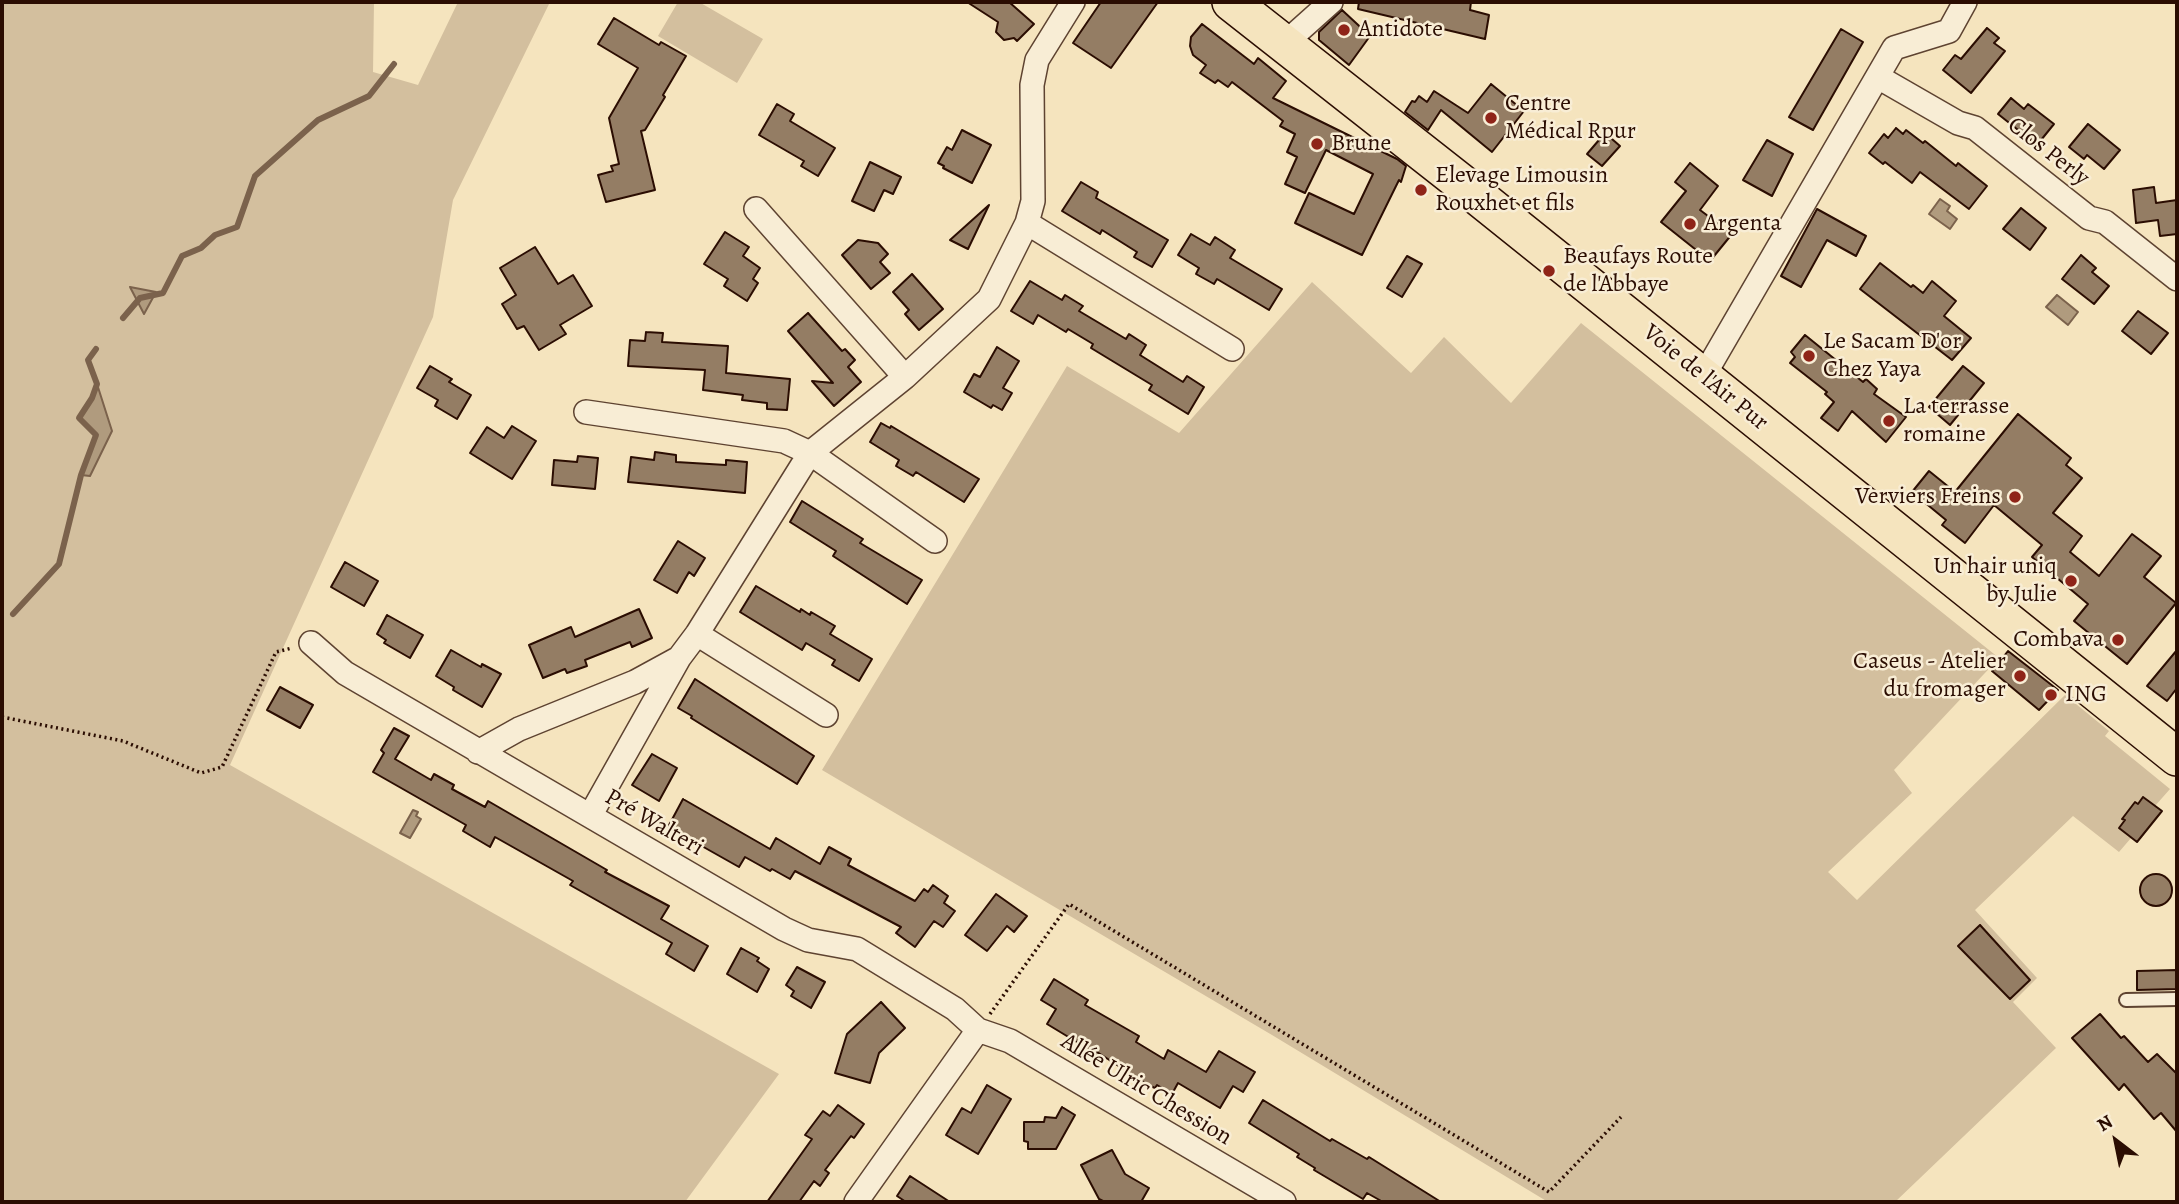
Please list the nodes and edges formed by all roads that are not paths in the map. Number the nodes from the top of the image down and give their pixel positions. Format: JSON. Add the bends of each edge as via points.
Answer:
{"nodes":[{"id":1,"x":1073,"y":2,"type":"edge"},
{"id":2,"x":1231,"y":2,"type":"edge"},
{"id":3,"x":1331,"y":2,"type":"edge"},
{"id":4,"x":1965,"y":2,"type":"edge"},
{"id":5,"x":1284,"y":44,"type":"junction"},
{"id":6,"x":1878,"y":77,"type":"junction"},
{"id":7,"x":756,"y":209,"type":"dead end"},
{"id":8,"x":1027,"y":223,"type":"junction"},
{"id":9,"x":2177,"y":279,"type":"edge"},
{"id":10,"x":1232,"y":349,"type":"dead end"},
{"id":11,"x":905,"y":377,"type":"junction"},
{"id":12,"x":1703,"y":377,"type":"junction"},
{"id":13,"x":586,"y":412,"type":"dead end"},
{"id":14,"x":810,"y":453,"type":"junction"},
{"id":15,"x":934,"y":541,"type":"dead end"},
{"id":16,"x":697,"y":634,"type":"junction"},
{"id":17,"x":311,"y":643,"type":"road end"},
{"id":18,"x":679,"y":658,"type":"junction"},
{"id":19,"x":826,"y":715,"type":"dead end"},
{"id":20,"x":478,"y":752,"type":"junction"},
{"id":21,"x":2177,"y":757,"type":"edge"},
{"id":22,"x":590,"y":817,"type":"junction"},
{"id":23,"x":2177,"y":999,"type":"edge"},
{"id":24,"x":2126,"y":1000,"type":"dead end"},
{"id":25,"x":978,"y":1030,"type":"junction"},
{"id":26,"x":856,"y":1202,"type":"edge"},
{"id":27,"x":1284,"y":1202,"type":"edge"}],
"edges":[{"from":1,"to":8,"type":"street","via":[[1037,60],[1032,85],[1033,201]]},
{"from":2,"to":5,"type":"main road","name":"Voie de l'Air Pur"},
{"from":3,"to":5,"type":"street"},
{"from":4,"to":6,"type":"street","via":[[1949,30],[1894,48]]},
{"from":5,"to":12,"type":"main road","name":"Voie de l'Air Pur"},
{"from":6,"to":9,"type":"street","name":"Clos Perly","via":[[1975,128],[2089,218],[2105,222]]},
{"from":6,"to":12,"type":"street"},
{"from":7,"to":11,"type":"street"},
{"from":8,"to":10,"type":"street"},
{"from":8,"to":11,"type":"street","via":[[989,299]]},
{"from":11,"to":14,"type":"street"},
{"from":12,"to":21,"type":"main road","name":"Voie de l'Air Pur"},
{"from":13,"to":14,"type":"street","via":[[784,441]]},
{"from":14,"to":15,"type":"street"},
{"from":14,"to":16,"type":"street"},
{"from":16,"to":18,"type":"street"},
{"from":16,"to":19,"type":"street"},
{"from":17,"to":20,"type":"street","name":"Pré Walteri","via":[[345,673]]},
{"from":18,"to":20,"type":"street"},
{"from":18,"to":22,"type":"street"},
{"from":20,"to":22,"type":"street","name":"Pré Walteri"},
{"from":22,"to":25,"type":"street","name":"Pré Walteri","via":[[784,929],[808,940],[857,949],[956,1009]]},
{"from":23,"to":24,"type":"lane"},
{"from":25,"to":26,"type":"street"},
{"from":25,"to":27,"type":"street","name":"Allée Ulric Chession","via":[[1010,1041]]}]}
